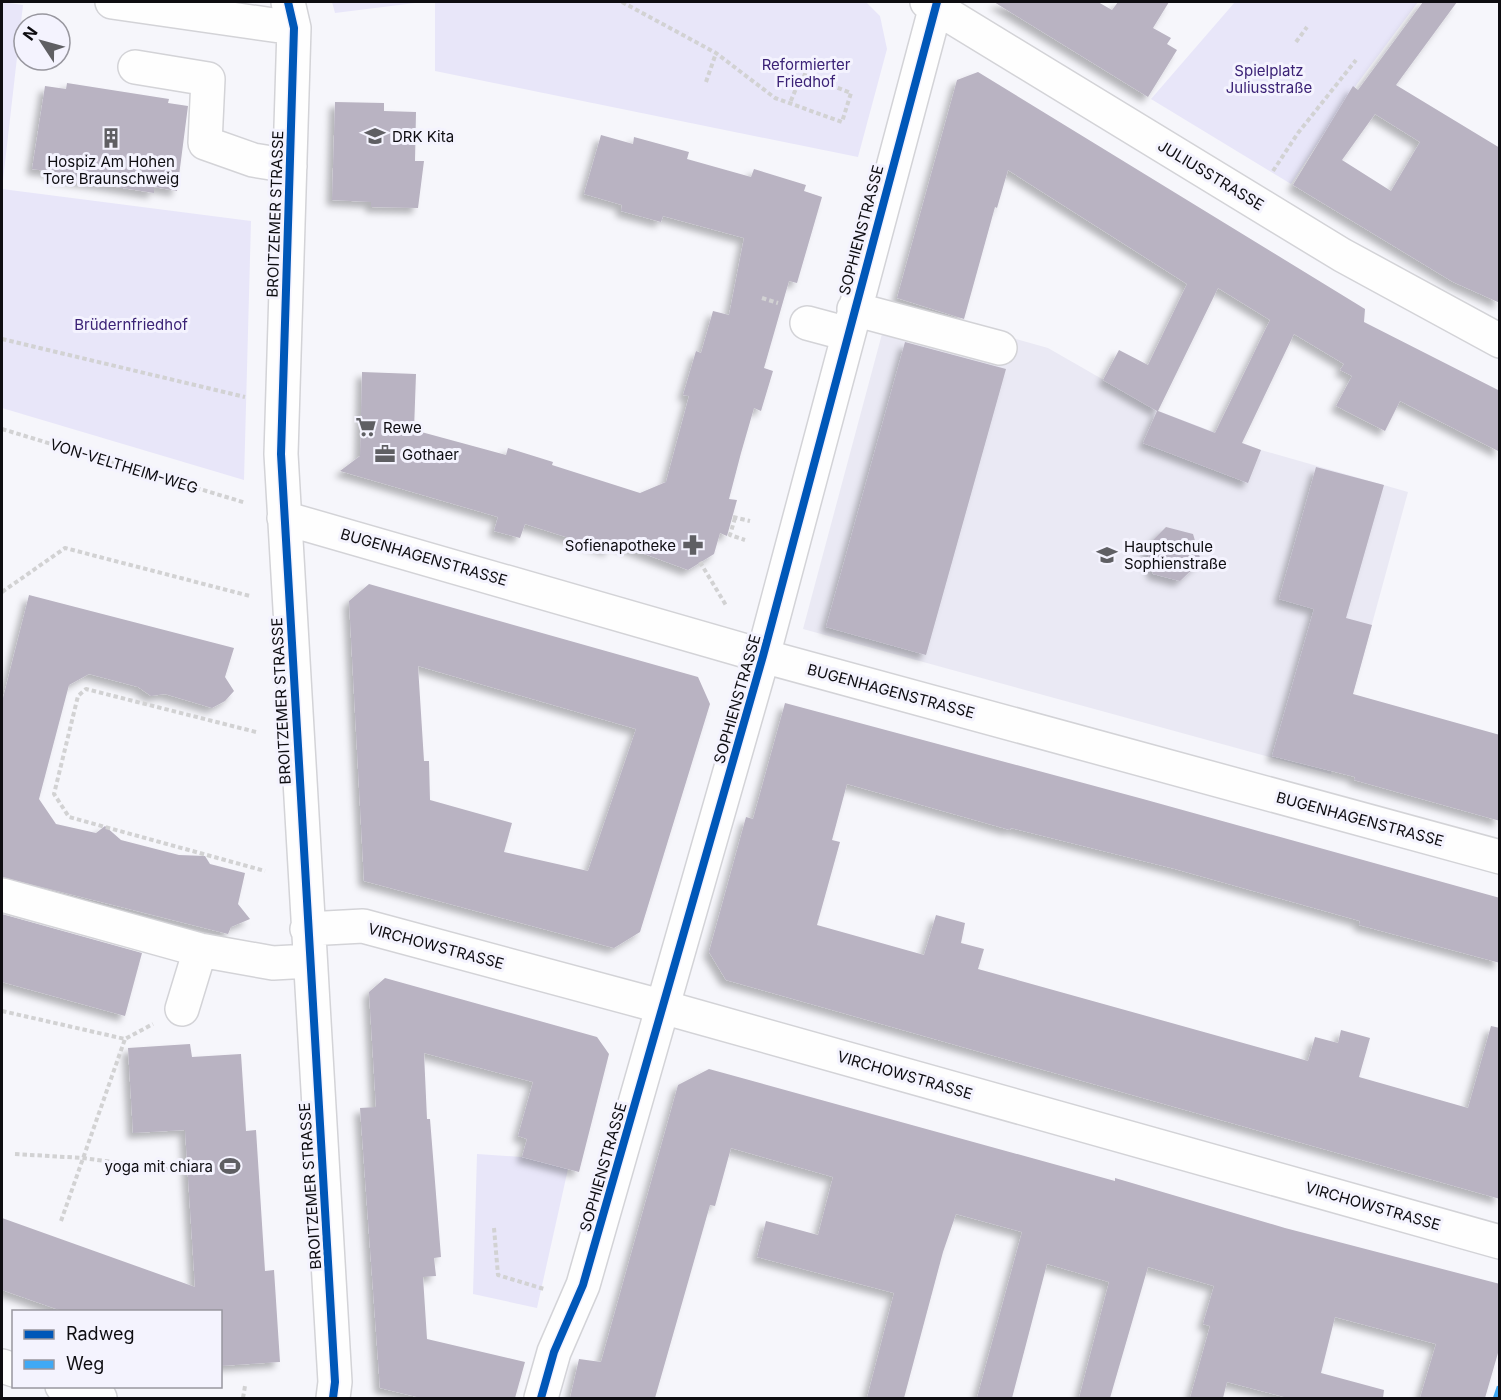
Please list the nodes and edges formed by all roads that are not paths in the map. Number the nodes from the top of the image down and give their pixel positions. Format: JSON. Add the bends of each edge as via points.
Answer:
{"nodes":[{"id":1,"x":112,"y":2,"type":"edge"},
{"id":2,"x":933,"y":3,"type":"edge"},
{"id":3,"x":291,"y":15,"type":"edge"},
{"id":4,"x":135,"y":67,"type":"dead end"},
{"id":5,"x":290,"y":166,"type":"junction"},
{"id":6,"x":851,"y":321,"type":"junction"},
{"id":7,"x":807,"y":323,"type":"dead end"},
{"id":8,"x":1500,"y":341,"type":"edge"},
{"id":9,"x":1000,"y":348,"type":"dead end"},
{"id":10,"x":284,"y":518,"type":"junction"},
{"id":11,"x":764,"y":656,"type":"junction"},
{"id":12,"x":1500,"y":857,"type":"edge"},
{"id":13,"x":2,"y":895,"type":"edge"},
{"id":14,"x":307,"y":929,"type":"junction"},
{"id":15,"x":200,"y":950,"type":"junction"},
{"id":16,"x":309,"y":961,"type":"junction"},
{"id":17,"x":663,"y":1007,"type":"junction"},
{"id":18,"x":182,"y":1009,"type":"road end"},
{"id":19,"x":1500,"y":1242,"type":"edge"},
{"id":20,"x":68,"y":1388,"type":"edge"},
{"id":21,"x":100,"y":1398,"type":"edge"},
{"id":22,"x":333,"y":1398,"type":"edge"},
{"id":23,"x":541,"y":1398,"type":"edge"}],
"edges":[{"from":1,"to":3,"type":"street"},
{"from":2,"to":6,"type":"street","name":"SOPHIENSTRASSE"},
{"from":2,"to":8,"type":"street","name":"JULIUSSTRASSE","via":[[1342,255]]},
{"from":3,"to":5,"type":"street","name":"BROITZEMER STRASSE"},
{"from":4,"to":5,"type":"street","via":[[208,79],[205,143],[253,160]]},
{"from":5,"to":10,"type":"street","name":"BROITZEMER STRASSE","via":[[281,454]]},
{"from":6,"to":7,"type":"street"},
{"from":6,"to":9,"type":"street"},
{"from":6,"to":11,"type":"street","name":"SOPHIENSTRASSE"},
{"from":10,"to":11,"type":"street","name":"BUGENHAGENSTRASSE"},
{"from":10,"to":14,"type":"street","name":"BROITZEMER STRASSE"},
{"from":11,"to":12,"type":"street","name":"BUGENHAGENSTRASSE"},
{"from":11,"to":17,"type":"street","name":"SOPHIENSTRASSE"},
{"from":13,"to":15,"type":"street"},
{"from":14,"to":16,"type":"street","name":"BROITZEMER STRASSE"},
{"from":14,"to":17,"type":"street","name":"VIRCHOWSTRASSE","via":[[363,926]]},
{"from":15,"to":16,"type":"street","via":[[273,963]]},
{"from":15,"to":18,"type":"street"},
{"from":16,"to":22,"type":"street","name":"BROITZEMER STRASSE","via":[[335,1372]]},
{"from":17,"to":19,"type":"street","name":"VIRCHOWSTRASSE"},
{"from":17,"to":23,"type":"street","name":"SOPHIENSTRASSE","via":[[582,1285],[554,1352]]},
{"from":20,"to":21,"type":"street"}]}
